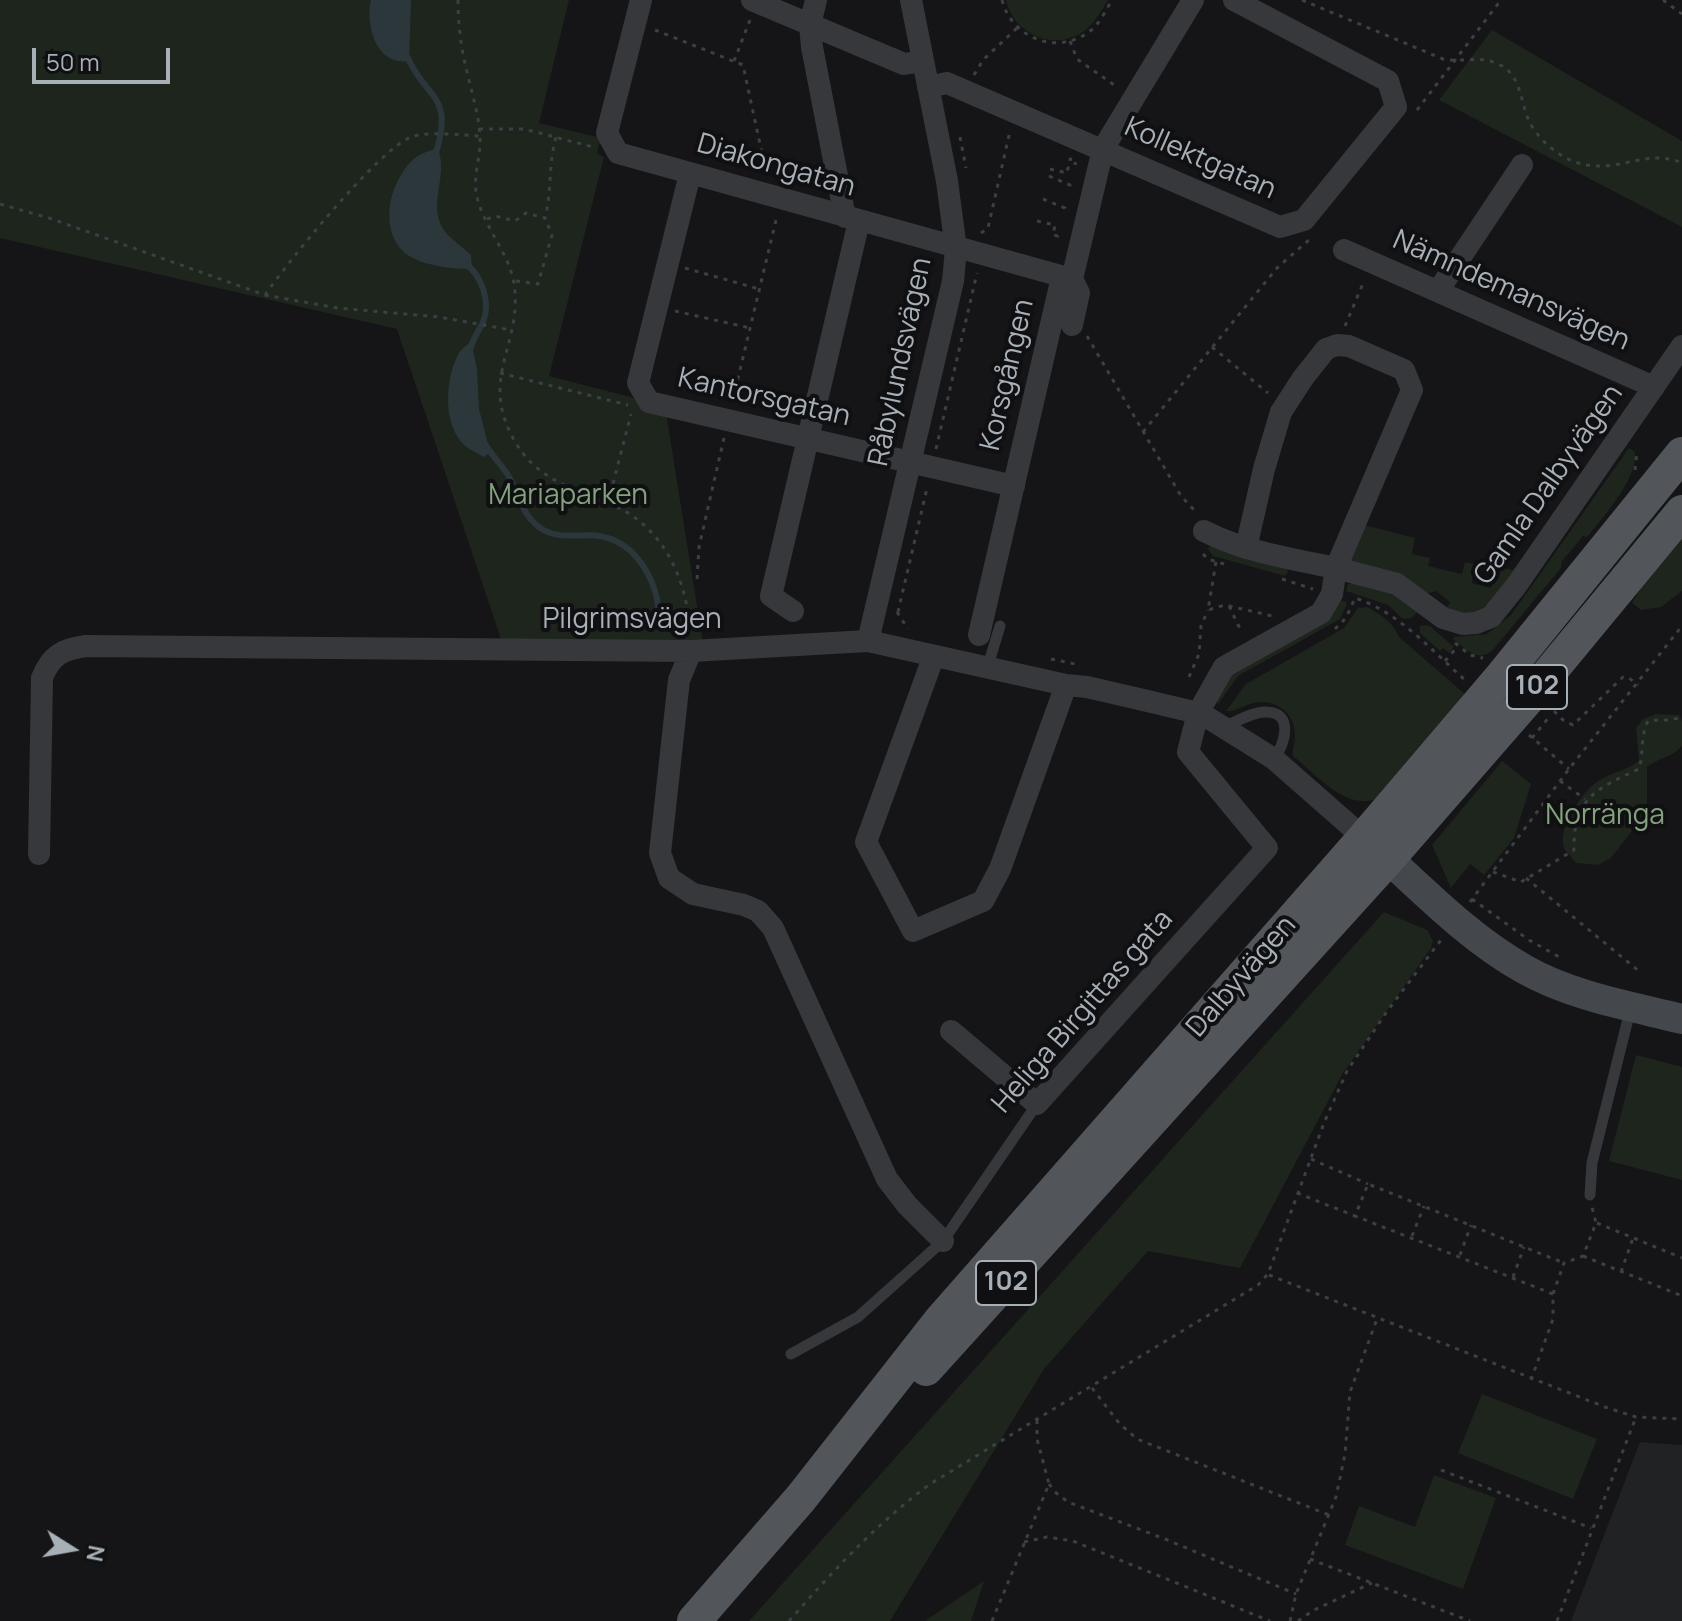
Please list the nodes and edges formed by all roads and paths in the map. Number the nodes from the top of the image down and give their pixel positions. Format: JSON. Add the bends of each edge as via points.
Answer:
{"nodes":[{"id":1,"x":458,"y":0,"type":"edge"},
{"id":2,"x":641,"y":0,"type":"edge"},
{"id":3,"x":816,"y":0,"type":"edge"},
{"id":4,"x":911,"y":0,"type":"edge"},
{"id":5,"x":1002,"y":0,"type":"edge"},
{"id":6,"x":1112,"y":0,"type":"edge"},
{"id":7,"x":1193,"y":0,"type":"edge"},
{"id":8,"x":1234,"y":0,"type":"edge"},
{"id":9,"x":1302,"y":0,"type":"edge"},
{"id":10,"x":1663,"y":0,"type":"edge"},
{"id":11,"x":754,"y":1,"type":"edge"},
{"id":12,"x":1682,"y":14,"type":"edge"},
{"id":13,"x":635,"y":24,"type":"junction"},
{"id":14,"x":810,"y":25,"type":"junction"},
{"id":15,"x":1017,"y":28,"type":"junction"},
{"id":16,"x":1070,"y":41,"type":"junction"},
{"id":17,"x":734,"y":61,"type":"junction"},
{"id":18,"x":923,"y":61,"type":"junction"},
{"id":19,"x":928,"y":87,"type":"junction"},
{"id":20,"x":964,"y":90,"type":"junction"},
{"id":21,"x":1135,"y":96,"type":"junction"},
{"id":22,"x":1014,"y":112,"type":"junction"},
{"id":23,"x":479,"y":129,"type":"junction"},
{"id":24,"x":480,"y":136,"type":"junction"},
{"id":25,"x":556,"y":137,"type":"junction"},
{"id":26,"x":613,"y":144,"type":"junction"},
{"id":27,"x":1103,"y":149,"type":"junction"},
{"id":28,"x":1682,"y":163,"type":"edge"},
{"id":29,"x":1075,"y":165,"type":"dead end"},
{"id":30,"x":1522,"y":165,"type":"dead end"},
{"id":31,"x":1050,"y":169,"type":"dead end"},
{"id":32,"x":690,"y":174,"type":"junction"},
{"id":33,"x":1049,"y":176,"type":"dead end"},
{"id":34,"x":1069,"y":189,"type":"dead end"},
{"id":35,"x":776,"y":197,"type":"junction"},
{"id":36,"x":1043,"y":199,"type":"dead end"},
{"id":37,"x":0,"y":204,"type":"edge"},
{"id":38,"x":1064,"y":212,"type":"dead end"},
{"id":39,"x":545,"y":218,"type":"junction"},
{"id":40,"x":852,"y":219,"type":"junction"},
{"id":41,"x":486,"y":220,"type":"junction"},
{"id":42,"x":1037,"y":221,"type":"dead end"},
{"id":43,"x":1291,"y":225,"type":"junction"},
{"id":44,"x":1059,"y":232,"type":"dead end"},
{"id":45,"x":970,"y":246,"type":"junction"},
{"id":46,"x":1359,"y":255,"type":"junction"},
{"id":47,"x":668,"y":263,"type":"junction"},
{"id":48,"x":1067,"y":278,"type":"junction"},
{"id":49,"x":514,"y":281,"type":"junction"},
{"id":50,"x":759,"y":289,"type":"junction"},
{"id":51,"x":1438,"y":291,"type":"junction"},
{"id":52,"x":265,"y":295,"type":"junction"},
{"id":53,"x":657,"y":306,"type":"junction"},
{"id":54,"x":750,"y":328,"type":"junction"},
{"id":55,"x":511,"y":330,"type":"junction"},
{"id":56,"x":1080,"y":331,"type":"joint"},
{"id":57,"x":1337,"y":345,"type":"junction"},
{"id":58,"x":1682,"y":346,"type":"edge"},
{"id":59,"x":1212,"y":347,"type":"dead end"},
{"id":60,"x":500,"y":373,"type":"junction"},
{"id":61,"x":1654,"y":387,"type":"junction"},
{"id":62,"x":1284,"y":406,"type":"junction"},
{"id":63,"x":728,"y":420,"type":"junction"},
{"id":64,"x":808,"y":438,"type":"junction"},
{"id":65,"x":1682,"y":454,"type":"edge"},
{"id":66,"x":921,"y":465,"type":"junction"},
{"id":67,"x":1014,"y":486,"type":"junction"},
{"id":68,"x":608,"y":503,"type":"junction"},
{"id":69,"x":1682,"y":512,"type":"edge"},
{"id":70,"x":1204,"y":531,"type":"joint"},
{"id":71,"x":1246,"y":548,"type":"junction"},
{"id":72,"x":1216,"y":562,"type":"dead end"},
{"id":73,"x":1336,"y":568,"type":"junction"},
{"id":74,"x":697,"y":579,"type":"dead end"},
{"id":75,"x":1229,"y":606,"type":"junction"},
{"id":76,"x":887,"y":610,"type":"junction"},
{"id":77,"x":1208,"y":610,"type":"junction"},
{"id":78,"x":793,"y":611,"type":"dead end"},
{"id":79,"x":1275,"y":617,"type":"dead end"},
{"id":80,"x":1000,"y":626,"type":"dead end"},
{"id":81,"x":1682,"y":626,"type":"edge"},
{"id":82,"x":909,"y":631,"type":"dead end"},
{"id":83,"x":1242,"y":633,"type":"dead end"},
{"id":84,"x":1327,"y":633,"type":"dead end"},
{"id":85,"x":979,"y":635,"type":"dead end"},
{"id":86,"x":868,"y":641,"type":"junction"},
{"id":87,"x":1458,"y":646,"type":"dead end"},
{"id":88,"x":691,"y":651,"type":"junction"},
{"id":89,"x":933,"y":658,"type":"junction"},
{"id":90,"x":1049,"y":659,"type":"dead end"},
{"id":91,"x":1444,"y":662,"type":"junction"},
{"id":92,"x":1080,"y":665,"type":"dead end"},
{"id":93,"x":987,"y":669,"type":"junction"},
{"id":94,"x":1189,"y":677,"type":"dead end"},
{"id":95,"x":1066,"y":685,"type":"junction"},
{"id":96,"x":1638,"y":685,"type":"junction"},
{"id":97,"x":1474,"y":688,"type":"dead end"},
{"id":98,"x":1561,"y":703,"type":"dead end"},
{"id":99,"x":1553,"y":712,"type":"junction"},
{"id":100,"x":1198,"y":713,"type":"junction"},
{"id":101,"x":1682,"y":716,"type":"edge"},
{"id":102,"x":1223,"y":727,"type":"junction"},
{"id":103,"x":1520,"y":728,"type":"dead end"},
{"id":104,"x":1532,"y":738,"type":"junction"},
{"id":105,"x":1274,"y":759,"type":"junction"},
{"id":106,"x":1569,"y":769,"type":"junction"},
{"id":107,"x":1560,"y":781,"type":"junction"},
{"id":108,"x":1585,"y":799,"type":"junction"},
{"id":109,"x":1376,"y":848,"type":"junction"},
{"id":110,"x":39,"y":854,"type":"dead end"},
{"id":111,"x":1493,"y":872,"type":"junction"},
{"id":112,"x":1526,"y":878,"type":"junction"},
{"id":113,"x":1464,"y":909,"type":"junction"},
{"id":114,"x":1568,"y":962,"type":"dead end"},
{"id":115,"x":1640,"y":972,"type":"dead end"},
{"id":116,"x":1631,"y":1006,"type":"junction"},
{"id":117,"x":1682,"y":1019,"type":"edge"},
{"id":118,"x":951,"y":1031,"type":"dead end"},
{"id":119,"x":1037,"y":1104,"type":"junction"},
{"id":120,"x":1311,"y":1159,"type":"junction"},
{"id":121,"x":1368,"y":1184,"type":"junction"},
{"id":122,"x":1297,"y":1193,"type":"junction"},
{"id":123,"x":1590,"y":1195,"type":"joint"},
{"id":124,"x":1424,"y":1206,"type":"junction"},
{"id":125,"x":1355,"y":1216,"type":"junction"},
{"id":126,"x":1596,"y":1223,"type":"junction"},
{"id":127,"x":1471,"y":1225,"type":"junction"},
{"id":128,"x":1411,"y":1238,"type":"junction"},
{"id":129,"x":1633,"y":1238,"type":"junction"},
{"id":130,"x":943,"y":1241,"type":"junction"},
{"id":131,"x":1524,"y":1247,"type":"junction"},
{"id":132,"x":1583,"y":1256,"type":"junction"},
{"id":133,"x":1459,"y":1257,"type":"junction"},
{"id":134,"x":1682,"y":1258,"type":"edge"},
{"id":135,"x":1564,"y":1263,"type":"junction"},
{"id":136,"x":1621,"y":1272,"type":"junction"},
{"id":137,"x":1268,"y":1274,"type":"junction"},
{"id":138,"x":1512,"y":1278,"type":"junction"},
{"id":139,"x":1553,"y":1294,"type":"junction"},
{"id":140,"x":1682,"y":1296,"type":"edge"},
{"id":141,"x":1377,"y":1319,"type":"junction"},
{"id":142,"x":791,"y":1354,"type":"dead end"},
{"id":143,"x":1531,"y":1380,"type":"junction"},
{"id":144,"x":1092,"y":1388,"type":"junction"},
{"id":145,"x":1636,"y":1417,"type":"junction"},
{"id":146,"x":1037,"y":1418,"type":"junction"},
{"id":147,"x":1682,"y":1419,"type":"edge"},
{"id":148,"x":1441,"y":1470,"type":"dead end"},
{"id":149,"x":1049,"y":1484,"type":"junction"},
{"id":150,"x":1329,"y":1515,"type":"junction"},
{"id":151,"x":1591,"y":1528,"type":"junction"},
{"id":152,"x":1024,"y":1542,"type":"junction"},
{"id":153,"x":1310,"y":1559,"type":"junction"},
{"id":154,"x":1372,"y":1583,"type":"junction"},
{"id":155,"x":1296,"y":1594,"type":"junction"},
{"id":156,"x":694,"y":1621,"type":"edge"},
{"id":157,"x":789,"y":1621,"type":"edge"},
{"id":158,"x":992,"y":1621,"type":"edge"},
{"id":159,"x":1270,"y":1621,"type":"edge"},
{"id":160,"x":1290,"y":1621,"type":"edge"},
{"id":161,"x":1298,"y":1621,"type":"edge"},
{"id":162,"x":1470,"y":1621,"type":"edge"},
{"id":163,"x":1557,"y":1621,"type":"edge"}],
"edges":[{"from":1,"to":23,"type":"path"},
{"from":2,"to":13,"type":"street"},
{"from":3,"to":14,"type":"street"},
{"from":4,"to":18,"type":"street","name":"Råbylundsvägen"},
{"from":5,"to":15,"type":"path"},
{"from":6,"to":16,"type":"path","via":[[1091,31]]},
{"from":7,"to":21,"type":"street","name":"Korsgången"},
{"from":8,"to":43,"type":"street","name":"Kollektgatan","via":[[1388,81],[1396,107],[1304,220]]},
{"from":9,"to":28,"type":"path","via":[[1443,59],[1501,65],[1515,78],[1536,133],[1569,159],[1600,167],[1657,157]]},
{"from":10,"to":12,"type":"path"},
{"from":11,"to":14,"type":"street"},
{"from":11,"to":17,"type":"path"},
{"from":13,"to":17,"type":"path"},
{"from":13,"to":26,"type":"street","via":[[607,133]]},
{"from":14,"to":18,"type":"street","via":[[904,64]]},
{"from":14,"to":40,"type":"street"},
{"from":15,"to":16,"type":"path","via":[[1036,40]]},
{"from":15,"to":20,"type":"path","via":[[983,60]]},
{"from":16,"to":21,"type":"path","via":[[1079,61]]},
{"from":17,"to":35,"type":"path","via":[[743,65]]},
{"from":18,"to":19,"type":"street","name":"Råbylundsvägen"},
{"from":19,"to":20,"type":"street","name":"Kollektgatan","via":[[947,83]]},
{"from":19,"to":45,"type":"street","name":"Råbylundsvägen"},
{"from":20,"to":22,"type":"street","name":"Kollektgatan"},
{"from":21,"to":27,"type":"street","name":"Korsgången"},
{"from":22,"to":27,"type":"street","name":"Kollektgatan"},
{"from":22,"to":45,"type":"path","via":[[988,228]]},
{"from":23,"to":24,"type":"path"},
{"from":23,"to":25,"type":"path","via":[[513,128]]},
{"from":24,"to":41,"type":"path","via":[[475,187]]},
{"from":24,"to":52,"type":"path","via":[[412,136],[380,161],[288,262]]},
{"from":25,"to":26,"type":"path","via":[[602,150]]},
{"from":25,"to":39,"type":"path"},
{"from":26,"to":32,"type":"street","name":"Diakongatan","via":[[618,153]]},
{"from":27,"to":43,"type":"street","name":"Kollektgatan","via":[[1280,227]]},
{"from":27,"to":48,"type":"street","name":"Korsgången"},
{"from":29,"to":31,"type":"path","via":[[1070,159],[1067,173]]},
{"from":30,"to":51,"type":"street"},
{"from":32,"to":35,"type":"street","name":"Diakongatan"},
{"from":32,"to":47,"type":"street","name":"Kantorsgatan"},
{"from":33,"to":34,"type":"path"},
{"from":35,"to":40,"type":"street","name":"Diakongatan"},
{"from":35,"to":50,"type":"path"},
{"from":36,"to":38,"type":"path"},
{"from":37,"to":52,"type":"path"},
{"from":39,"to":41,"type":"path","via":[[526,213],[515,221],[495,216]]},
{"from":39,"to":49,"type":"path","via":[[552,235],[538,284]]},
{"from":40,"to":45,"type":"street","name":"Diakongatan"},
{"from":40,"to":64,"type":"street"},
{"from":41,"to":49,"type":"path"},
{"from":42,"to":44,"type":"path","via":[[1055,225],[1053,235]]},
{"from":43,"to":46,"type":"path"},
{"from":45,"to":48,"type":"street","name":"Diakongatan"},
{"from":45,"to":66,"type":"street","name":"Råbylundsvägen","via":[[953,281]]},
{"from":45,"to":66,"type":"path","via":[[978,269]]},
{"from":46,"to":51,"type":"street","name":"Nämndemansvägen"},
{"from":46,"to":57,"type":"path"},
{"from":47,"to":50,"type":"path"},
{"from":47,"to":53,"type":"street","name":"Kantorsgatan"},
{"from":48,"to":56,"type":"street","via":[[1079,293]]},
{"from":48,"to":67,"type":"street","name":"Korsgången"},
{"from":49,"to":55,"type":"path"},
{"from":50,"to":54,"type":"path"},
{"from":51,"to":61,"type":"street","name":"Nämndemansvägen"},
{"from":52,"to":55,"type":"path"},
{"from":53,"to":54,"type":"path"},
{"from":53,"to":63,"type":"street","name":"Kantorsgatan","via":[[638,383],[644,394],[649,402]]},
{"from":54,"to":63,"type":"path"},
{"from":55,"to":60,"type":"path"},
{"from":56,"to":70,"type":"path","via":[[1181,496],[1206,519]]},
{"from":57,"to":62,"type":"street","via":[[1326,349]]},
{"from":57,"to":73,"type":"street","via":[[1404,370],[1412,390]]},
{"from":58,"to":61,"type":"street","name":"Gamla Dalbyvägen"},
{"from":59,"to":62,"type":"path"},
{"from":60,"to":68,"type":"path","via":[[506,421],[525,457],[554,481]]},
{"from":60,"to":68,"type":"path","via":[[633,406]]},
{"from":61,"to":73,"type":"street","name":"Gamla Dalbyvägen","via":[[1491,617],[1476,623],[1450,621],[1397,584]]},
{"from":62,"to":71,"type":"street"},
{"from":63,"to":64,"type":"street","name":"Kantorsgatan"},
{"from":63,"to":74,"type":"path","via":[[699,547]]},
{"from":64,"to":66,"type":"street","name":"Kantorsgatan"},
{"from":64,"to":78,"type":"street","via":[[771,596]]},
{"from":65,"to":109,"type":"main road","name":"Dalbyvägen","number":"102","via":[[1502,676]]},
{"from":66,"to":67,"type":"street","name":"Korsgången"},
{"from":66,"to":76,"type":"street","name":"Råbylundsvägen"},
{"from":66,"to":76,"type":"path"},
{"from":67,"to":85,"type":"street","name":"Korsgången"},
{"from":68,"to":88,"type":"path","via":[[645,526],[675,565],[687,599]]},
{"from":69,"to":109,"type":"main road","name":"Dalbyvägen","number":"102","via":[[1531,695]]},
{"from":70,"to":71,"type":"street","name":"Gamla Dalbyvägen"},
{"from":71,"to":73,"type":"street","name":"Gamla Dalbyvägen"},
{"from":72,"to":77,"type":"path"},
{"from":73,"to":100,"type":"street","via":[[1332,594],[1321,613],[1224,667]]},
{"from":75,"to":77,"type":"path"},
{"from":75,"to":79,"type":"path"},
{"from":75,"to":83,"type":"path"},
{"from":76,"to":82,"type":"path"},
{"from":76,"to":86,"type":"street","name":"Råbylundsvägen"},
{"from":77,"to":94,"type":"path"},
{"from":80,"to":93,"type":"lane"},
{"from":81,"to":96,"type":"path"},
{"from":84,"to":91,"type":"path","via":[[1341,625],[1355,598],[1388,613]]},
{"from":86,"to":88,"type":"street","name":"Pilgrimsvägen"},
{"from":86,"to":89,"type":"street","name":"Pilgrimsvägen"},
{"from":87,"to":91,"type":"path"},
{"from":88,"to":110,"type":"street","name":"Pilgrimsvägen","via":[[71,648],[52,658],[42,678]]},
{"from":88,"to":130,"type":"street","via":[[679,680],[660,853],[669,878],[693,894],[758,911],[773,928],[887,1179]]},
{"from":89,"to":93,"type":"street","name":"Pilgrimsvägen"},
{"from":89,"to":95,"type":"street","via":[[866,842],[913,931],[983,901],[1000,869]]},
{"from":90,"to":92,"type":"path"},
{"from":91,"to":97,"type":"path"},
{"from":93,"to":95,"type":"street","name":"Pilgrimsvägen"},
{"from":95,"to":100,"type":"street","name":"Pilgrimsvägen"},
{"from":96,"to":99,"type":"path","via":[[1623,677],[1573,725]]},
{"from":96,"to":106,"type":"path"},
{"from":98,"to":99,"type":"path"},
{"from":99,"to":104,"type":"path"},
{"from":100,"to":102,"type":"street","name":"Pilgrimsvägen"},
{"from":100,"to":119,"type":"street","name":"Heliga Birgittas gata","via":[[1188,752],[1267,848]]},
{"from":101,"to":108,"type":"path","via":[[1648,721],[1642,731],[1639,769]]},
{"from":102,"to":105,"type":"street","name":"Pilgrimsvägen"},
{"from":102,"to":105,"type":"lane","via":[[1274,713],[1286,734]]},
{"from":103,"to":104,"type":"path"},
{"from":104,"to":106,"type":"path"},
{"from":105,"to":109,"type":"street","name":"Pilgrimsvägen"},
{"from":106,"to":107,"type":"path"},
{"from":107,"to":108,"type":"path"},
{"from":107,"to":111,"type":"path"},
{"from":108,"to":112,"type":"path","via":[[1574,828],[1574,850]]},
{"from":109,"to":113,"type":"street"},
{"from":109,"to":156,"type":"main road","name":"Dalbyvägen","number":"102","via":[[959,1336],[801,1498]]},
{"from":111,"to":112,"type":"path","via":[[1521,882]]},
{"from":111,"to":113,"type":"path"},
{"from":112,"to":115,"type":"path"},
{"from":113,"to":114,"type":"path"},
{"from":113,"to":116,"type":"street","via":[[1525,970]]},
{"from":113,"to":120,"type":"path","via":[[1356,1055]]},
{"from":116,"to":117,"type":"street"},
{"from":116,"to":123,"type":"lane","via":[[1592,1163]]},
{"from":118,"to":119,"type":"street"},
{"from":119,"to":130,"type":"lane","name":"Heliga Birgittas gata"},
{"from":120,"to":121,"type":"path"},
{"from":120,"to":122,"type":"path"},
{"from":121,"to":124,"type":"path"},
{"from":121,"to":125,"type":"path"},
{"from":122,"to":125,"type":"path"},
{"from":122,"to":137,"type":"path"},
{"from":123,"to":126,"type":"path"},
{"from":124,"to":127,"type":"path"},
{"from":124,"to":128,"type":"path"},
{"from":125,"to":128,"type":"path"},
{"from":126,"to":129,"type":"path"},
{"from":126,"to":132,"type":"path"},
{"from":127,"to":131,"type":"path"},
{"from":127,"to":133,"type":"path"},
{"from":128,"to":133,"type":"path"},
{"from":129,"to":134,"type":"path"},
{"from":129,"to":136,"type":"path"},
{"from":130,"to":142,"type":"lane","name":"Heliga Birgittas gata","via":[[858,1317]]},
{"from":131,"to":135,"type":"path"},
{"from":131,"to":138,"type":"path"},
{"from":132,"to":135,"type":"path"},
{"from":132,"to":136,"type":"path"},
{"from":133,"to":138,"type":"path"},
{"from":135,"to":139,"type":"path"},
{"from":136,"to":140,"type":"path"},
{"from":137,"to":141,"type":"path"},
{"from":137,"to":144,"type":"path"},
{"from":138,"to":139,"type":"path"},
{"from":139,"to":143,"type":"path","via":[[1553,1319]]},
{"from":141,"to":143,"type":"path"},
{"from":141,"to":150,"type":"path","via":[[1350,1392],[1342,1472]]},
{"from":143,"to":145,"type":"path"},
{"from":144,"to":146,"type":"path"},
{"from":144,"to":150,"type":"path","via":[[1137,1439]]},
{"from":145,"to":147,"type":"path"},
{"from":145,"to":151,"type":"path"},
{"from":146,"to":149,"type":"path"},
{"from":146,"to":157,"type":"path","via":[[891,1513]]},
{"from":148,"to":151,"type":"path"},
{"from":149,"to":152,"type":"path"},
{"from":149,"to":155,"type":"path","via":[[1068,1502]]},
{"from":150,"to":153,"type":"path"},
{"from":151,"to":163,"type":"path"},
{"from":152,"to":158,"type":"path"},
{"from":152,"to":159,"type":"path","via":[[1047,1537],[1073,1541]]},
{"from":153,"to":154,"type":"path"},
{"from":153,"to":155,"type":"path"},
{"from":154,"to":161,"type":"path"},
{"from":154,"to":162,"type":"path"},
{"from":155,"to":160,"type":"path"}]}
